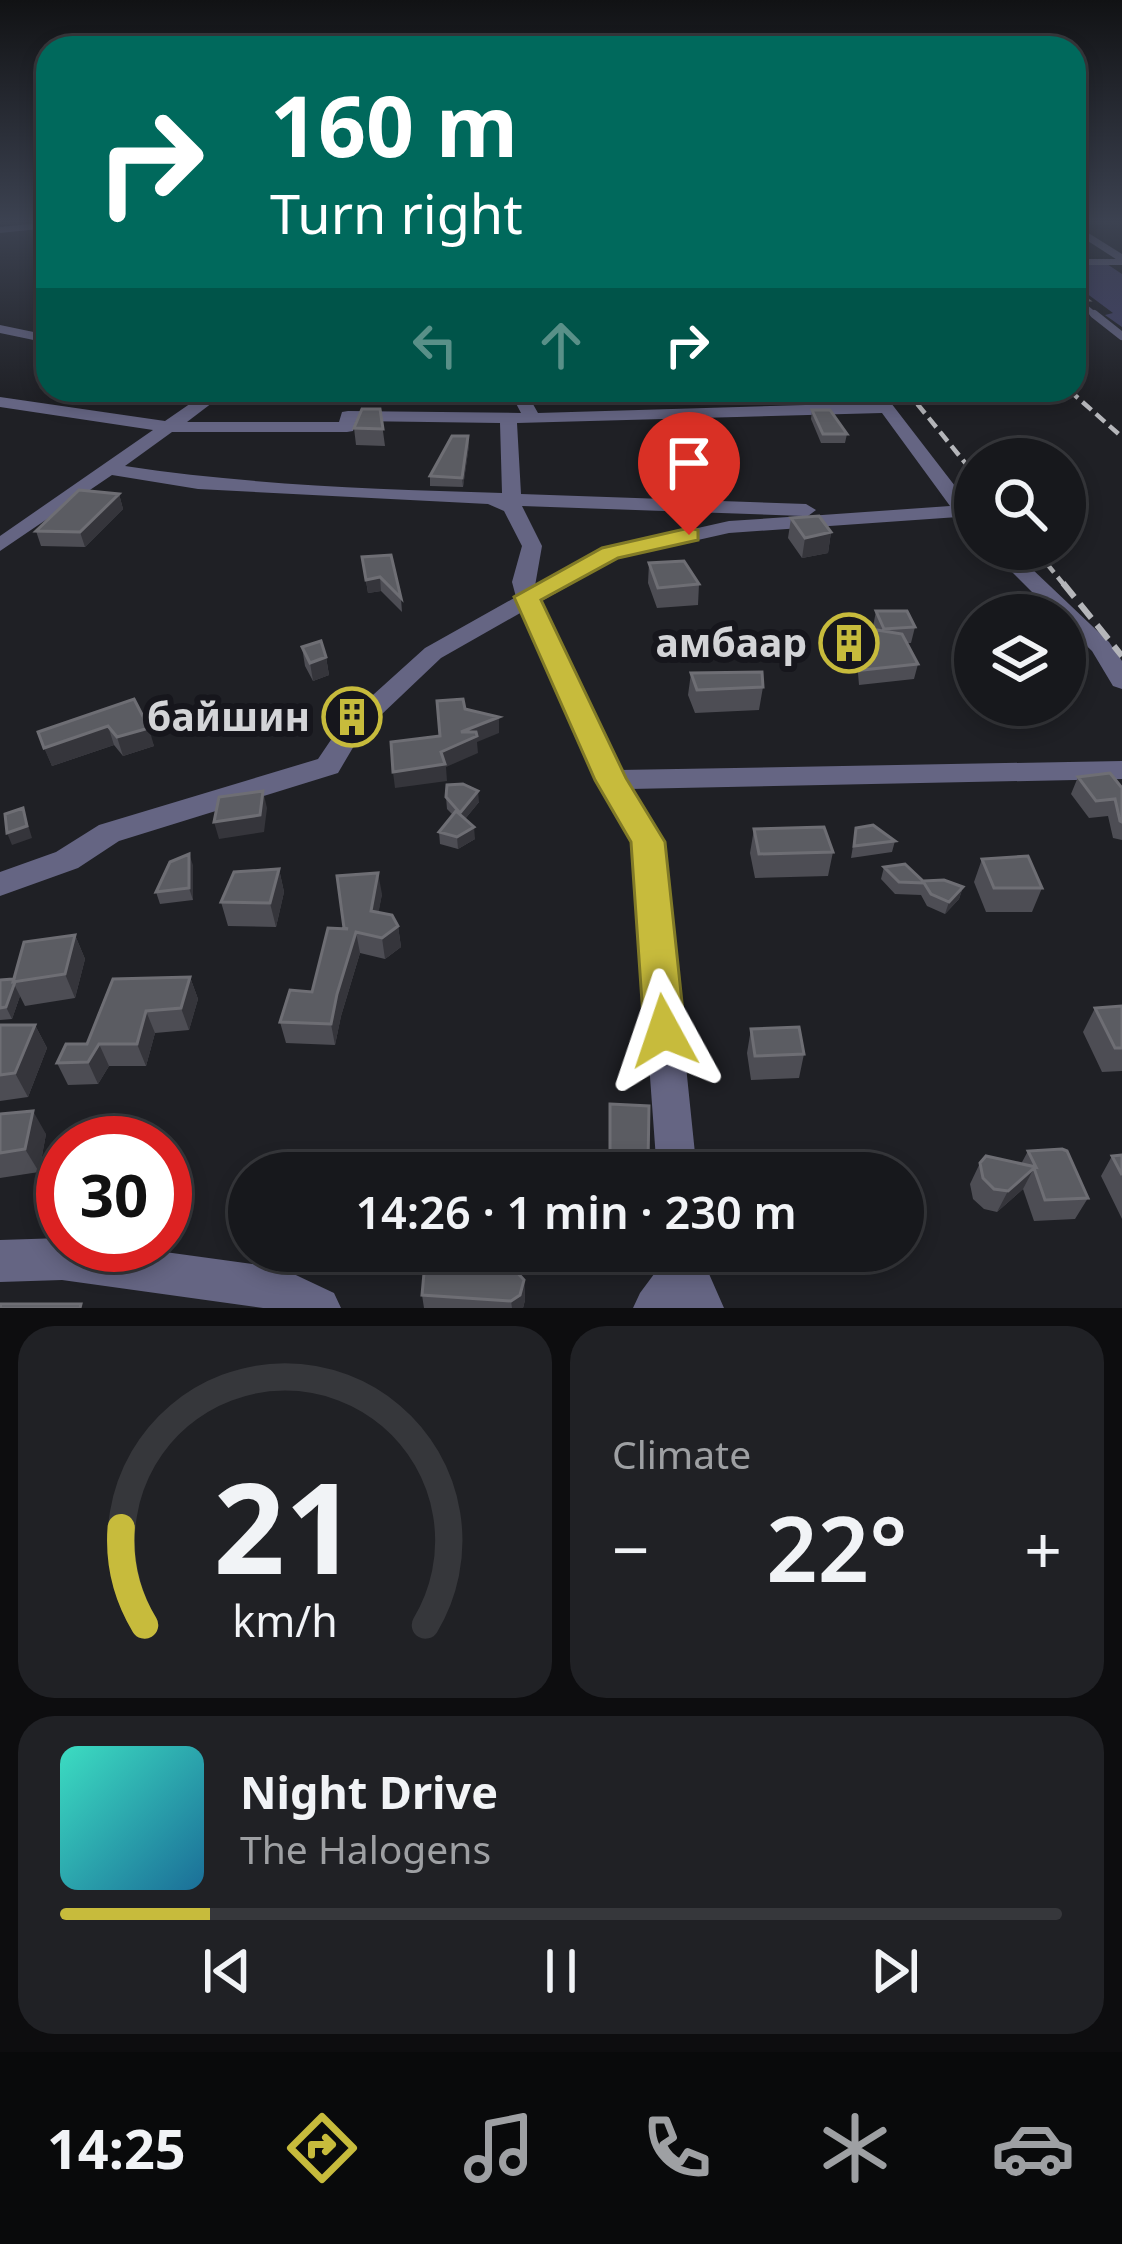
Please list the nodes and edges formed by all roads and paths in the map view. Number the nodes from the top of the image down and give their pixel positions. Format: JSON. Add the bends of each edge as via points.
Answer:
{"nodes":[{"id":1,"x":1086,"y":308,"type":"edge"},
{"id":2,"x":0,"y":329,"type":"edge"},
{"id":3,"x":36,"y":336,"type":"edge"},
{"id":4,"x":1122,"y":336,"type":"edge"},
{"id":5,"x":0,"y":402,"type":"edge"},
{"id":6,"x":204,"y":402,"type":"edge"},
{"id":7,"x":525,"y":402,"type":"edge"},
{"id":8,"x":882,"y":402,"type":"edge"},
{"id":9,"x":886,"y":408,"type":"junction"},
{"id":10,"x":518,"y":419,"type":"junction"},
{"id":11,"x":169,"y":427,"type":"junction"},
{"id":12,"x":108,"y":469,"type":"junction"},
{"id":13,"x":954,"y":501,"type":"edge"},
{"id":14,"x":513,"y":502,"type":"junction"},
{"id":15,"x":850,"y":516,"type":"junction"},
{"id":16,"x":954,"y":519,"type":"edge"},
{"id":17,"x":0,"y":545,"type":"edge"},
{"id":18,"x":1021,"y":570,"type":"edge"},
{"id":19,"x":527,"y":597,"type":"junction"},
{"id":20,"x":1122,"y":681,"type":"edge"},
{"id":21,"x":1122,"y":770,"type":"edge"},
{"id":22,"x":610,"y":780,"type":"junction"},
{"id":23,"x":0,"y":884,"type":"edge"},
{"id":24,"x":675,"y":1152,"type":"edge"},
{"id":25,"x":0,"y":1261,"type":"edge"},
{"id":26,"x":677,"y":1272,"type":"edge"},
{"id":27,"x":689,"y":1272,"type":"edge"},
{"id":28,"x":319,"y":1308,"type":"edge"},
{"id":29,"x":655,"y":1308,"type":"edge"},
{"id":30,"x":703,"y":1308,"type":"edge"}],
"edges":[{"from":1,"to":4,"type":"lane"},
{"from":2,"to":3,"type":"street"},
{"from":5,"to":11,"type":"street"},
{"from":6,"to":11,"type":"street"},
{"from":7,"to":10,"type":"street","via":[[530,412]]},
{"from":8,"to":9,"type":"street"},
{"from":9,"to":10,"type":"street"},
{"from":9,"to":13,"type":"street"},
{"from":10,"to":11,"type":"street","via":[[347,416],[347,427]]},
{"from":10,"to":14,"type":"street"},
{"from":11,"to":12,"type":"street"},
{"from":12,"to":14,"type":"street","via":[[220,485]]},
{"from":12,"to":17,"type":"street"},
{"from":14,"to":15,"type":"street","via":[[772,506]]},
{"from":14,"to":19,"type":"street","via":[[532,546]]},
{"from":15,"to":16,"type":"street"},
{"from":15,"to":19,"type":"street","via":[[729,526],[610,553]]},
{"from":18,"to":20,"type":"street","via":[[1101,647]]},
{"from":19,"to":22,"type":"street"},
{"from":19,"to":23,"type":"street","via":[[433,653],[352,728],[328,766],[109,832],[67,860]]},
{"from":21,"to":22,"type":"street"},
{"from":22,"to":24,"type":"street","via":[[648,842]]},
{"from":25,"to":28,"type":"street","via":[[62,1259],[281,1288]]},
{"from":26,"to":29,"type":"street"},
{"from":27,"to":30,"type":"street"}]}
